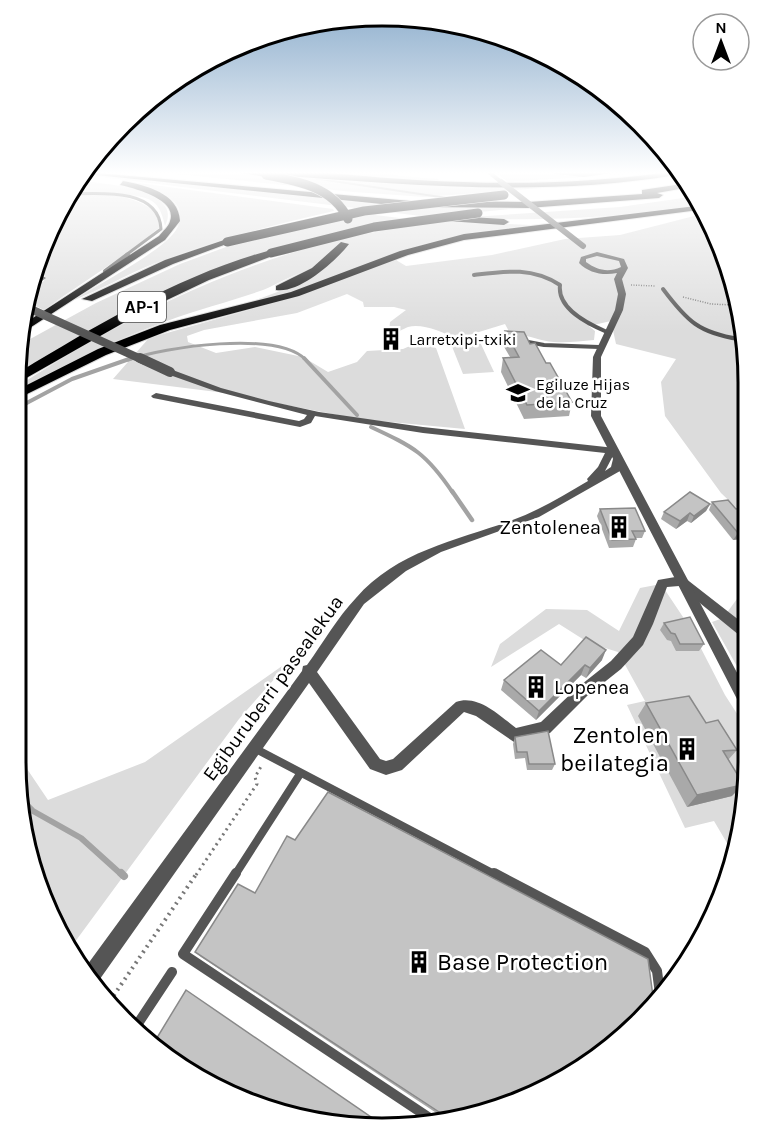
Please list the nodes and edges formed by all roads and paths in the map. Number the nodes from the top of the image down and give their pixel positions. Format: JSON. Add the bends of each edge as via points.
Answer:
{"nodes":[{"id":1,"x":161,"y":225,"type":"edge"},
{"id":2,"x":172,"y":225,"type":"edge"},
{"id":3,"x":289,"y":225,"type":"edge"},
{"id":4,"x":348,"y":225,"type":"edge"},
{"id":5,"x":386,"y":225,"type":"edge"},
{"id":6,"x":554,"y":225,"type":"edge"},
{"id":7,"x":557,"y":225,"type":"edge"},
{"id":8,"x":583,"y":246,"type":"junction"},
{"id":9,"x":604,"y":254,"type":"junction"},
{"id":10,"x":583,"y":258,"type":"junction"},
{"id":11,"x":622,"y":270,"type":"junction"},
{"id":12,"x":105,"y":271,"type":"dead end"},
{"id":13,"x":598,"y":271,"type":"junction"},
{"id":14,"x":474,"y":275,"type":"dead end"},
{"id":15,"x":620,"y":285,"type":"junction"},
{"id":16,"x":663,"y":289,"type":"junction"},
{"id":17,"x":729,"y":305,"type":"edge"},
{"id":18,"x":33,"y":310,"type":"edge"},
{"id":19,"x":30,"y":325,"type":"edge"},
{"id":20,"x":165,"y":328,"type":"junction"},
{"id":21,"x":607,"y":332,"type":"junction"},
{"id":22,"x":29,"y":333,"type":"edge"},
{"id":23,"x":734,"y":338,"type":"edge"},
{"id":24,"x":513,"y":341,"type":"edge"},
{"id":25,"x":599,"y":347,"type":"junction"},
{"id":26,"x":26,"y":374,"type":"edge"},
{"id":27,"x":26,"y":390,"type":"edge"},
{"id":28,"x":156,"y":396,"type":"dead end"},
{"id":29,"x":312,"y":413,"type":"junction"},
{"id":30,"x":614,"y":456,"type":"junction"},
{"id":31,"x":681,"y":581,"type":"junction"},
{"id":32,"x":738,"y":626,"type":"edge"},
{"id":33,"x":308,"y":670,"type":"junction"},
{"id":34,"x":738,"y":688,"type":"edge"},
{"id":35,"x":253,"y":748,"type":"junction"},
{"id":36,"x":268,"y":756,"type":"junction"},
{"id":37,"x":300,"y":774,"type":"junction"},
{"id":38,"x":94,"y":972,"type":"edge"},
{"id":39,"x":171,"y":972,"type":"dead end"},
{"id":40,"x":659,"y":985,"type":"edge"},
{"id":41,"x":113,"y":996,"type":"edge"},
{"id":42,"x":139,"y":1022,"type":"edge"},
{"id":43,"x":425,"y":1115,"type":"edge"}],
"edges":[{"from":1,"to":12,"type":"lane","via":[[161,229]]},
{"from":2,"to":19,"type":"highway","via":[[151,247]]},
{"from":3,"to":22,"type":"highway","number":"AP-1","bridge":true,"via":[[169,262],[100,292]]},
{"from":4,"to":20,"type":"highway","bridge":true,"via":[[344,244],[319,268],[281,288]]},
{"from":5,"to":26,"type":"highway","number":"AP-1","bridge":true,"via":[[271,254],[197,280]]},
{"from":6,"to":20,"type":"highway","via":[[443,242],[306,291]]},
{"from":7,"to":8,"type":"street","bridge":true},
{"from":8,"to":9,"type":"street"},
{"from":8,"to":10,"type":"street"},
{"from":9,"to":10,"type":"street"},
{"from":9,"to":11,"type":"street","via":[[625,262]]},
{"from":10,"to":13,"type":"street","via":[[585,266]]},
{"from":11,"to":13,"type":"street"},
{"from":11,"to":15,"type":"street"},
{"from":13,"to":15,"type":"street"},
{"from":14,"to":21,"type":"lane","via":[[539,272],[560,285],[561,300],[581,318]]},
{"from":15,"to":16,"type":"path"},
{"from":15,"to":21,"type":"street","via":[[619,310]]},
{"from":16,"to":17,"type":"path","via":[[702,303]]},
{"from":16,"to":23,"type":"lane","via":[[691,325]]},
{"from":18,"to":29,"type":"street","bridge":true,"via":[[170,372],[246,399]]},
{"from":20,"to":27,"type":"highway","via":[[102,352]]},
{"from":21,"to":25,"type":"street"},
{"from":24,"to":25,"type":"lane"},
{"from":25,"to":30,"type":"street","via":[[594,405]]},
{"from":28,"to":29,"type":"street","via":[[300,424],[308,421]]},
{"from":29,"to":30,"type":"street"},
{"from":30,"to":31,"type":"street"},
{"from":30,"to":33,"type":"street","name":"Egiburuberri pasealekua","via":[[616,469],[522,520],[448,544],[402,567],[360,601]]},
{"from":31,"to":32,"type":"street"},
{"from":31,"to":33,"type":"street","via":[[662,583],[638,640],[616,665],[545,728],[514,735],[466,705],[461,706],[397,765],[386,768],[375,764]]},
{"from":31,"to":34,"type":"street"},
{"from":33,"to":35,"type":"street","name":"Egiburuberri pasealekua"},
{"from":35,"to":36,"type":"lane"},
{"from":35,"to":38,"type":"street","name":"Egiburuberri pasealekua"},
{"from":36,"to":37,"type":"lane"},
{"from":36,"to":41,"type":"path","via":[[255,777],[257,784]]},
{"from":37,"to":40,"type":"lane","via":[[645,952],[657,971]]},
{"from":37,"to":43,"type":"lane","via":[[183,954]]},
{"from":39,"to":42,"type":"lane"}]}
